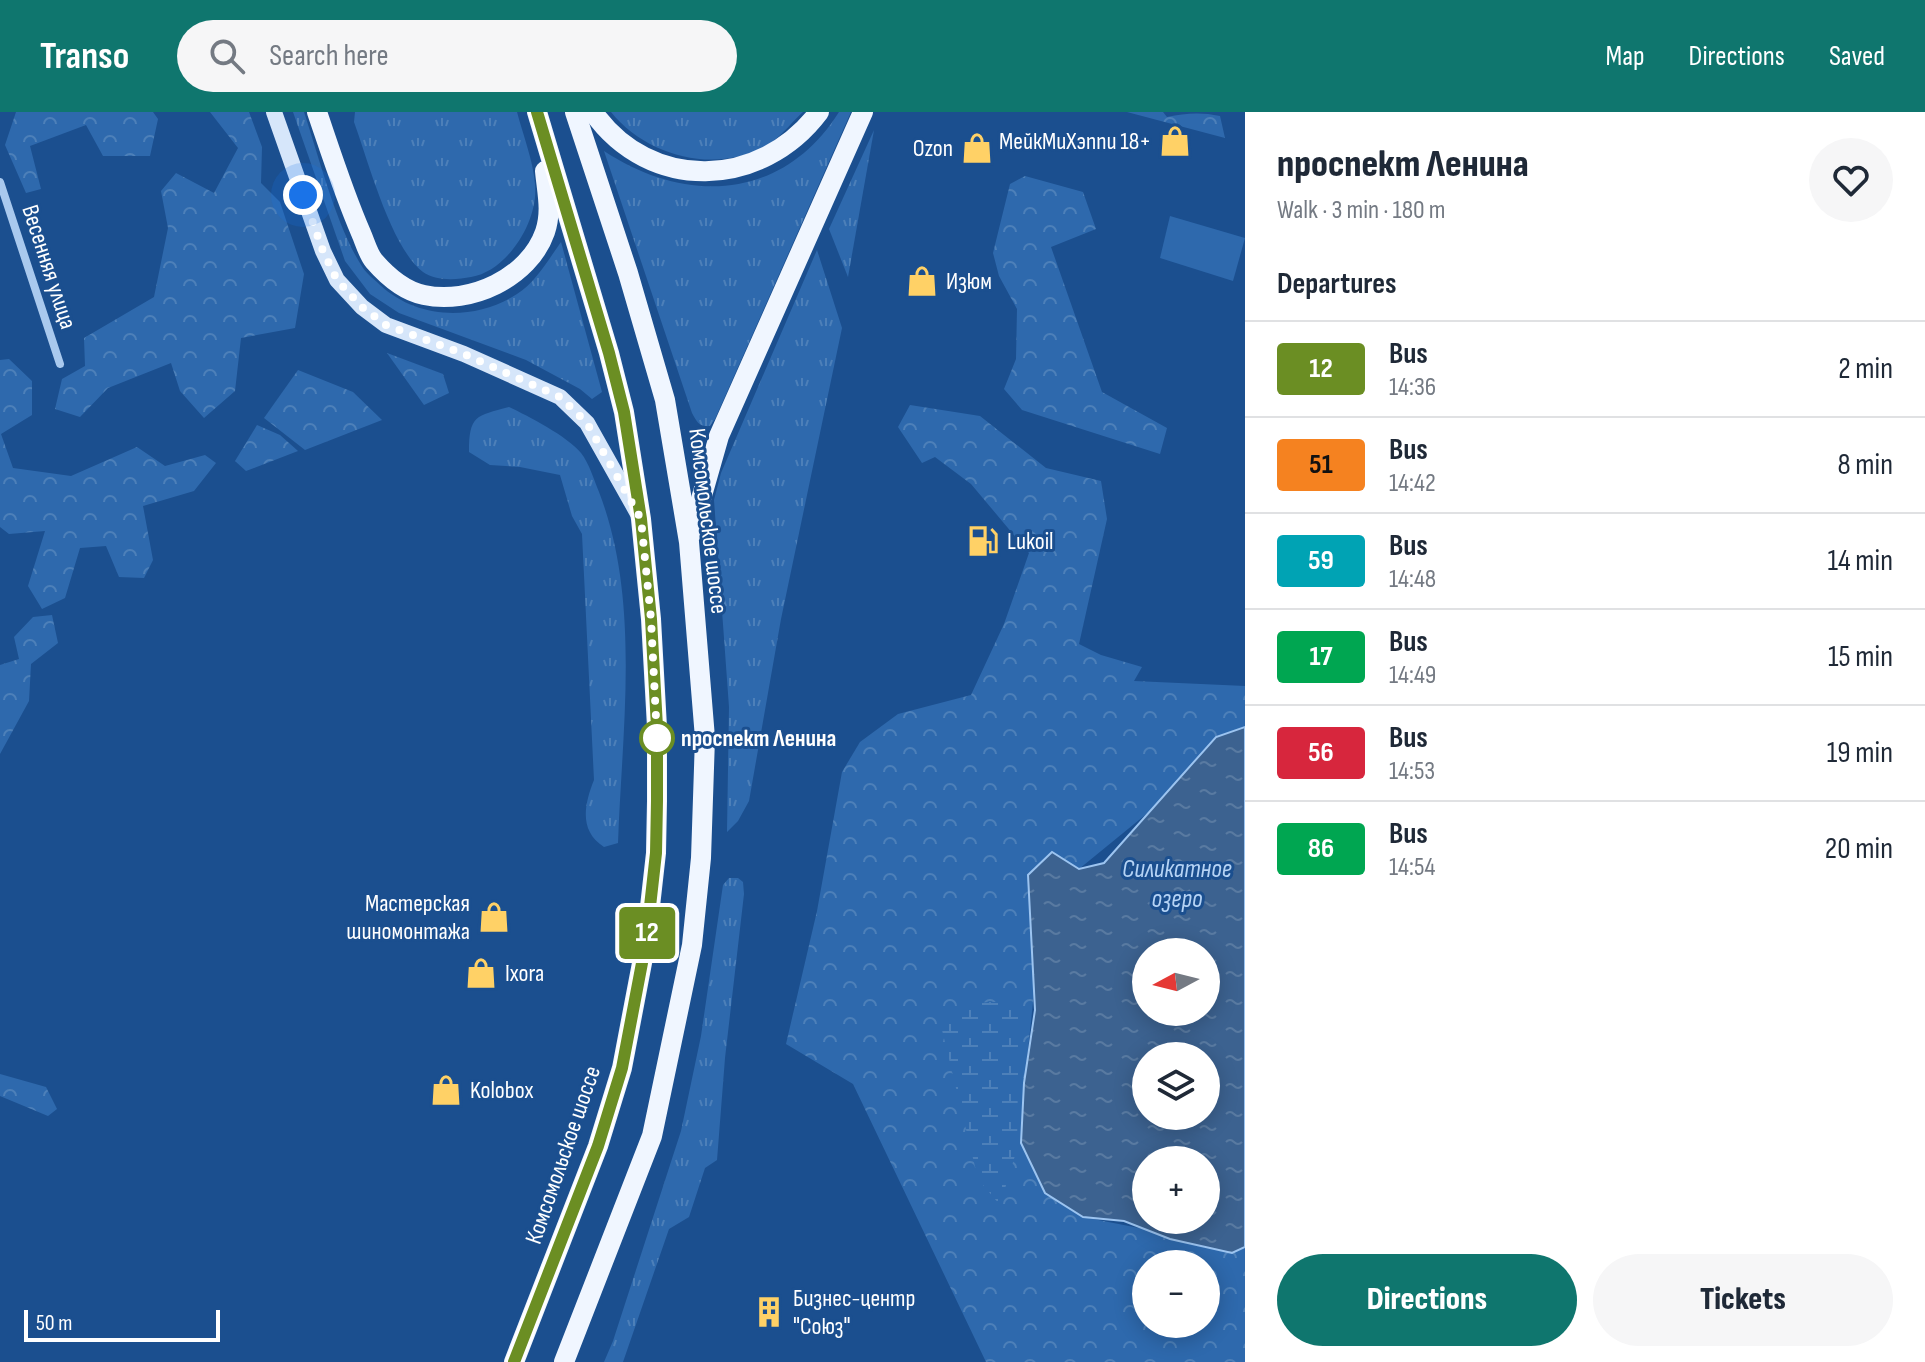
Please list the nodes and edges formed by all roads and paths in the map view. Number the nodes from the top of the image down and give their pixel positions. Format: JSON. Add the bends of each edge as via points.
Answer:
{"nodes":[{"id":1,"x":274,"y":112,"type":"edge"},
{"id":2,"x":317,"y":112,"type":"edge"},
{"id":3,"x":537,"y":112,"type":"edge"},
{"id":4,"x":575,"y":112,"type":"edge"},
{"id":5,"x":593,"y":112,"type":"edge"},
{"id":6,"x":819,"y":112,"type":"edge"},
{"id":7,"x":863,"y":112,"type":"edge"},
{"id":8,"x":0,"y":182,"type":"edge"},
{"id":9,"x":60,"y":364,"type":"dead end"},
{"id":10,"x":641,"y":519,"type":"junction"},
{"id":11,"x":689,"y":542,"type":"junction"},
{"id":12,"x":514,"y":1362,"type":"edge"},
{"id":13,"x":564,"y":1362,"type":"edge"}],
"edges":[{"from":1,"to":10,"type":"main road","via":[[337,280],[386,325],[560,397],[587,423]]},
{"from":2,"to":3,"type":"main road","via":[[372,259],[398,285],[423,295],[452,297],[483,291],[512,276],[544,234],[550,209]]},
{"from":3,"to":10,"type":"main road","name":"Комсомольское шоссе","via":[[609,353]]},
{"from":4,"to":11,"type":"main road","name":"Комсомольское шоссе","via":[[665,400]]},
{"from":5,"to":6,"type":"main road","via":[[607,131],[642,157],[694,171],[734,169],[767,157],[797,139]]},
{"from":7,"to":11,"type":"main road","via":[[719,436]]},
{"from":8,"to":9,"type":"street","name":"Весенняя улица"},
{"from":10,"to":12,"type":"main road","name":"Комсомольское шоссе","via":[[657,727],[656,853],[646,942],[622,1068],[598,1146]]},
{"from":11,"to":13,"type":"main road","name":"Комсомольское шоссе","via":[[705,738],[692,945],[652,1136]]}]}
